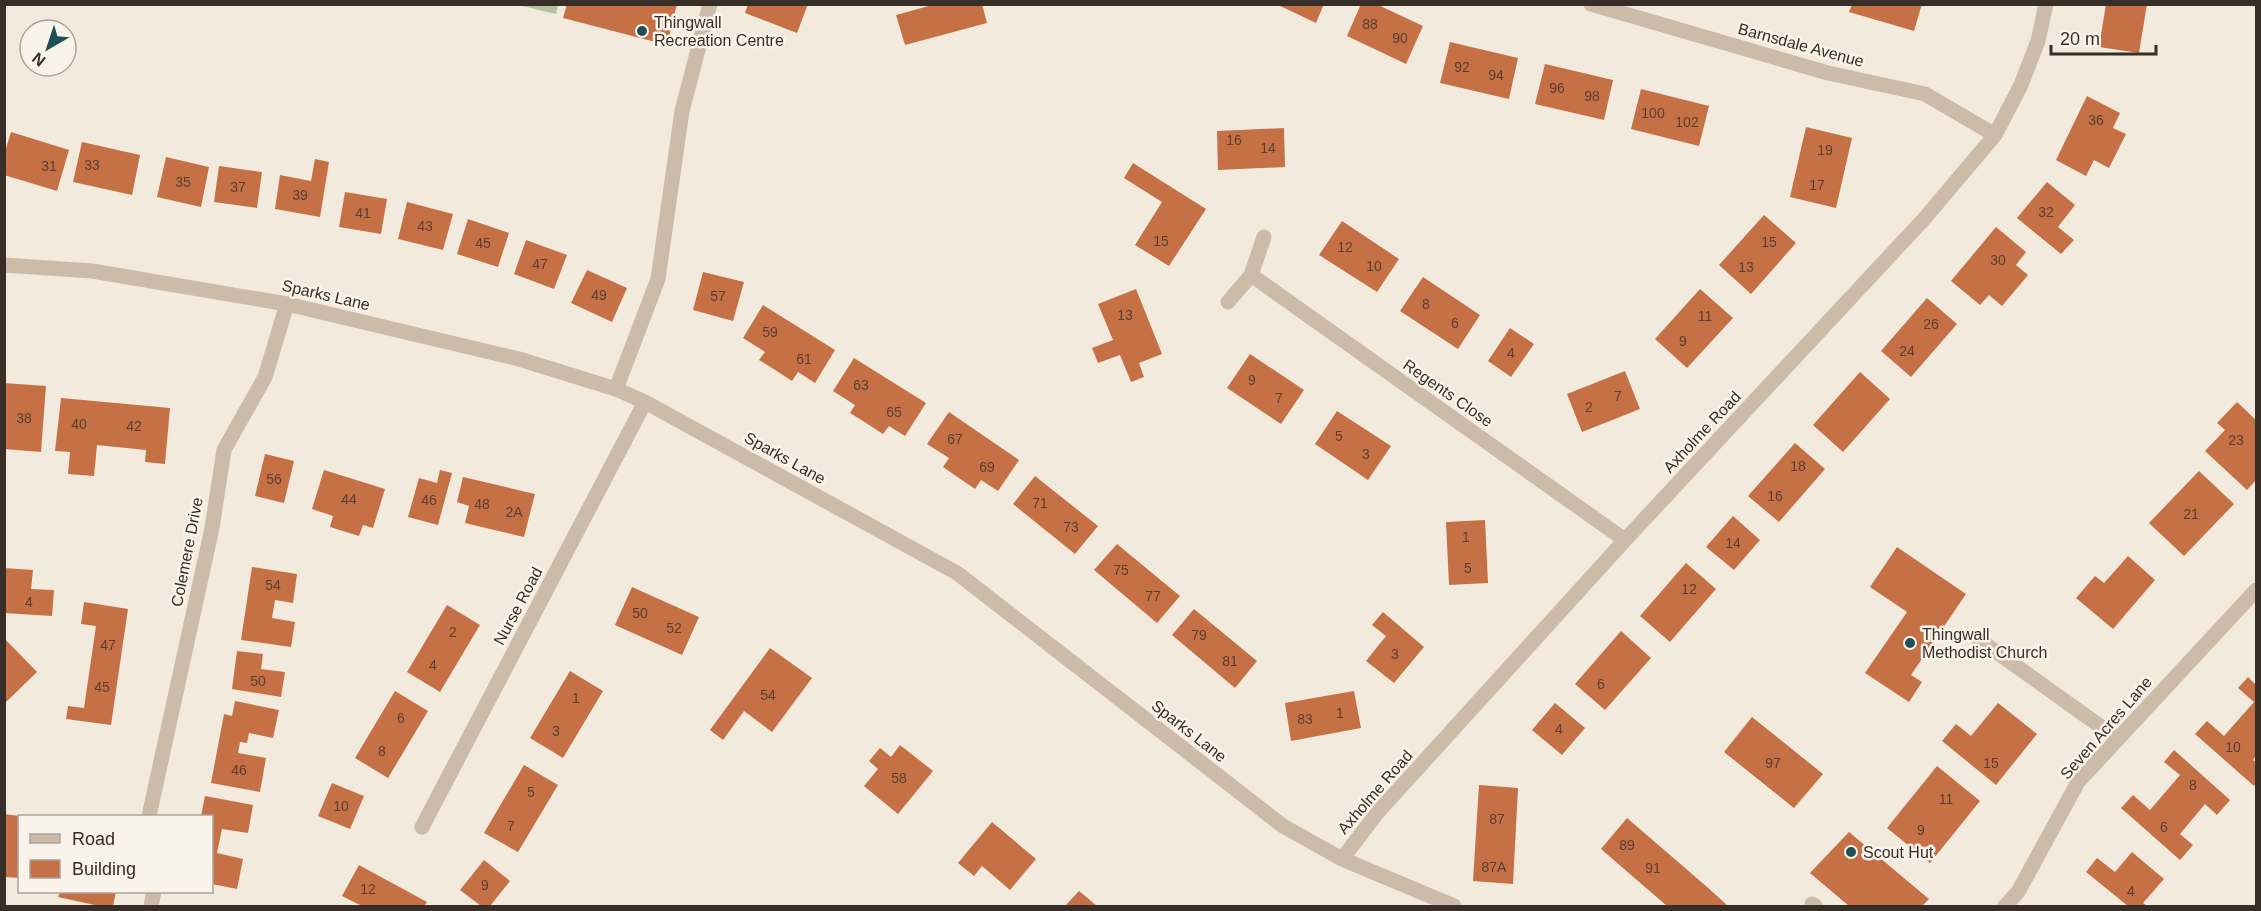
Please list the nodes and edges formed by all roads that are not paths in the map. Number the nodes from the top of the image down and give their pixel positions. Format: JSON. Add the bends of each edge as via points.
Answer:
{"nodes":[{"id":1,"x":710,"y":4,"type":"edge"},
{"id":2,"x":1591,"y":4,"type":"edge"},
{"id":3,"x":2046,"y":4,"type":"edge"},
{"id":4,"x":1995,"y":135,"type":"junction"},
{"id":5,"x":1264,"y":237,"type":"dead end"},
{"id":6,"x":4,"y":265,"type":"edge"},
{"id":7,"x":1251,"y":275,"type":"junction"},
{"id":8,"x":1228,"y":302,"type":"dead end"},
{"id":9,"x":287,"y":304,"type":"junction"},
{"id":10,"x":616,"y":389,"type":"junction"},
{"id":11,"x":645,"y":402,"type":"junction"},
{"id":12,"x":1625,"y":540,"type":"junction"},
{"id":13,"x":2256,"y":590,"type":"edge"},
{"id":14,"x":1977,"y":638,"type":"dead end"},
{"id":15,"x":2118,"y":739,"type":"junction"},
{"id":16,"x":149,"y":815,"type":"edge"},
{"id":17,"x":422,"y":826,"type":"dead end"},
{"id":18,"x":1342,"y":859,"type":"junction"},
{"id":19,"x":1452,"y":906,"type":"edge"},
{"id":20,"x":2005,"y":906,"type":"edge"}],
"edges":[{"from":1,"to":10,"type":"street","via":[[682,111],[658,279]]},
{"from":2,"to":4,"type":"street","name":"Barnsdale Avenue","via":[[1828,73],[1925,94]]},
{"from":3,"to":4,"type":"street","name":"Axholme Road","via":[[2038,41],[2021,85]]},
{"from":4,"to":12,"type":"street","name":"Axholme Road","via":[[1924,219]]},
{"from":5,"to":7,"type":"street"},
{"from":6,"to":9,"type":"street","name":"Sparks Lane","via":[[92,272]]},
{"from":7,"to":8,"type":"street"},
{"from":7,"to":12,"type":"street","name":"Regents Close"},
{"from":9,"to":10,"type":"street","name":"Sparks Lane","via":[[519,359]]},
{"from":9,"to":16,"type":"street","name":"Colemere Drive","via":[[265,377],[224,450],[212,528]]},
{"from":10,"to":11,"type":"street","name":"Sparks Lane"},
{"from":11,"to":17,"type":"street","name":"Nurse Road"},
{"from":11,"to":18,"type":"street","name":"Sparks Lane","via":[[957,573],[1283,826]]},
{"from":12,"to":18,"type":"street","name":"Axholme Road","via":[[1378,812]]},
{"from":13,"to":15,"type":"street","name":"Seven Acres Lane"},
{"from":14,"to":15,"type":"street"},
{"from":15,"to":20,"type":"street","name":"Seven Acres Lane","via":[[2078,782],[2018,892]]},
{"from":18,"to":19,"type":"street","name":"Sparks Lane"}]}
